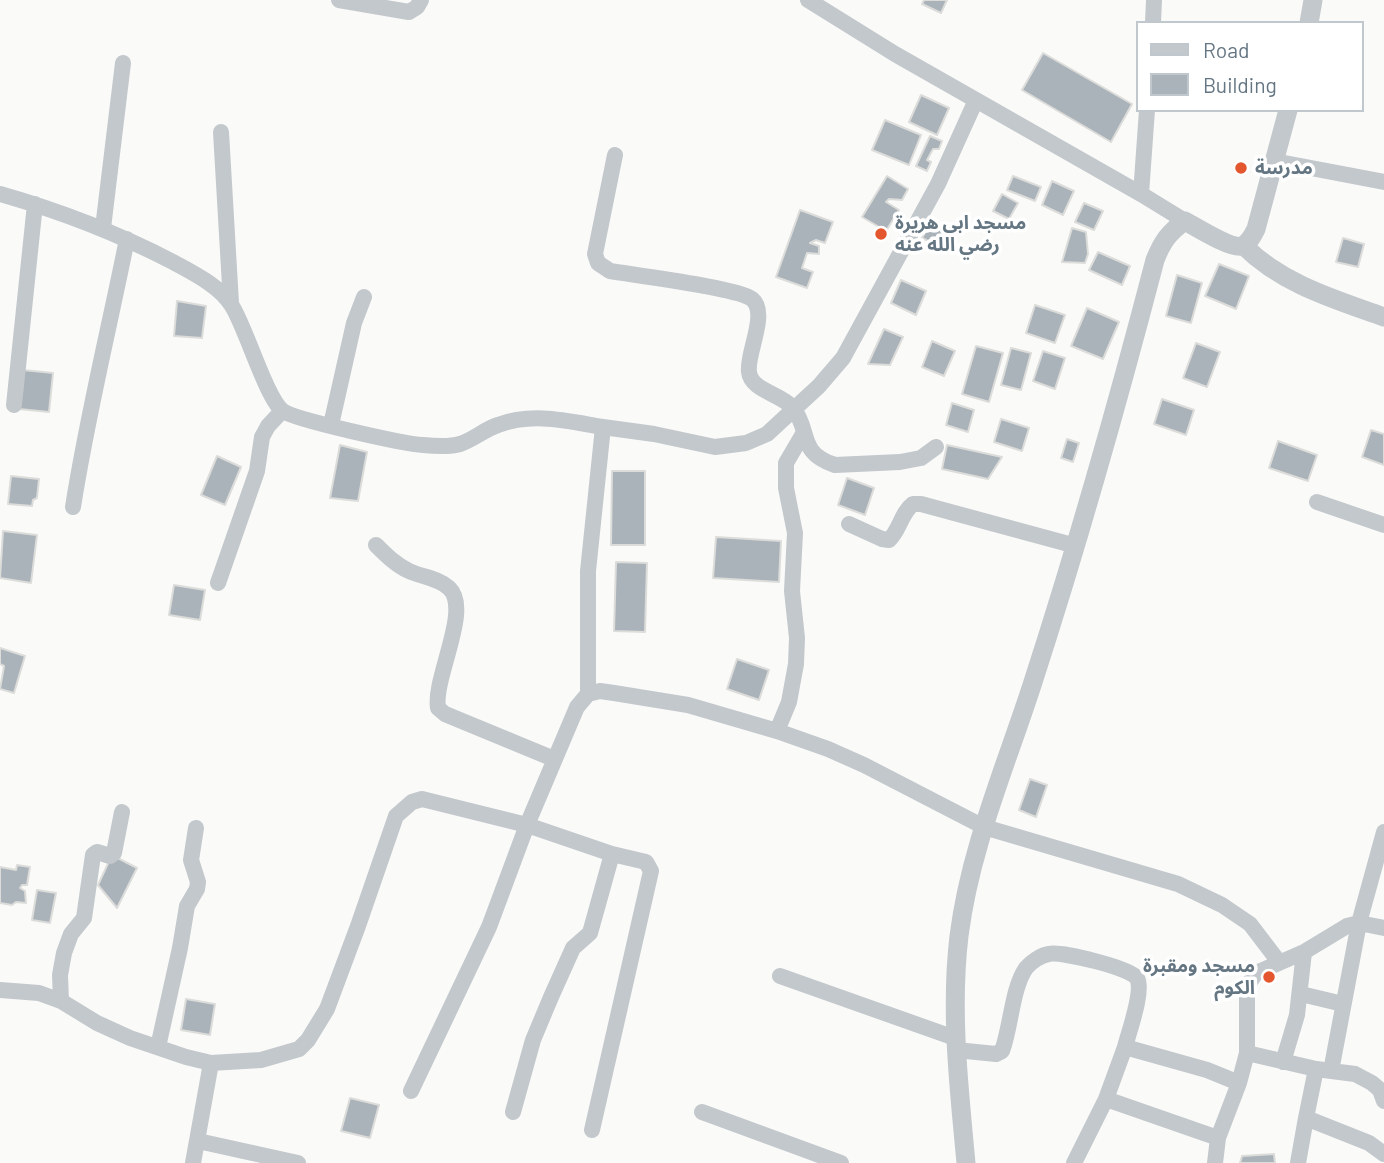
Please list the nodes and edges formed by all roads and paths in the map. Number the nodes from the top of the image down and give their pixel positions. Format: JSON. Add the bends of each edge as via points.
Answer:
{"nodes":[{"id":1,"x":339,"y":0,"type":"edge"},
{"id":2,"x":421,"y":0,"type":"edge"},
{"id":3,"x":808,"y":0,"type":"edge"},
{"id":4,"x":1154,"y":0,"type":"edge"},
{"id":5,"x":1313,"y":0,"type":"edge"},
{"id":6,"x":1153,"y":21,"type":"edge"},
{"id":7,"x":1309,"y":21,"type":"edge"},
{"id":8,"x":123,"y":63,"type":"dead end"},
{"id":9,"x":976,"y":100,"type":"junction"},
{"id":10,"x":1147,"y":112,"type":"edge"},
{"id":11,"x":1287,"y":112,"type":"edge"},
{"id":12,"x":221,"y":132,"type":"dead end"},
{"id":13,"x":615,"y":155,"type":"dead end"},
{"id":14,"x":1274,"y":161,"type":"junction"},
{"id":15,"x":1384,"y":182,"type":"edge"},
{"id":16,"x":0,"y":194,"type":"edge"},
{"id":17,"x":1141,"y":194,"type":"junction"},
{"id":18,"x":34,"y":204,"type":"junction"},
{"id":19,"x":1185,"y":222,"type":"junction"},
{"id":20,"x":103,"y":228,"type":"junction"},
{"id":21,"x":127,"y":239,"type":"junction"},
{"id":22,"x":1244,"y":246,"type":"junction"},
{"id":23,"x":364,"y":297,"type":"dead end"},
{"id":24,"x":231,"y":303,"type":"junction"},
{"id":25,"x":1384,"y":317,"type":"edge"},
{"id":26,"x":13,"y":405,"type":"dead end"},
{"id":27,"x":794,"y":409,"type":"junction"},
{"id":28,"x":282,"y":411,"type":"junction"},
{"id":29,"x":331,"y":425,"type":"junction"},
{"id":30,"x":603,"y":427,"type":"junction"},
{"id":31,"x":803,"y":434,"type":"junction"},
{"id":32,"x":936,"y":447,"type":"dead end"},
{"id":33,"x":1318,"y":502,"type":"dead end"},
{"id":34,"x":73,"y":507,"type":"dead end"},
{"id":35,"x":849,"y":524,"type":"dead end"},
{"id":36,"x":1384,"y":525,"type":"edge"},
{"id":37,"x":376,"y":545,"type":"dead end"},
{"id":38,"x":1076,"y":546,"type":"junction"},
{"id":39,"x":218,"y":583,"type":"dead end"},
{"id":40,"x":588,"y":694,"type":"junction"},
{"id":41,"x":777,"y":731,"type":"junction"},
{"id":42,"x":554,"y":759,"type":"junction"},
{"id":43,"x":122,"y":812,"type":"dead end"},
{"id":44,"x":527,"y":825,"type":"junction"},
{"id":45,"x":984,"y":827,"type":"junction"},
{"id":46,"x":196,"y":828,"type":"dead end"},
{"id":47,"x":1384,"y":832,"type":"edge"},
{"id":48,"x":612,"y":854,"type":"junction"},
{"id":49,"x":1359,"y":923,"type":"junction"},
{"id":50,"x":1384,"y":928,"type":"edge"},
{"id":51,"x":1304,"y":952,"type":"junction"},
{"id":52,"x":1279,"y":962,"type":"junction"},
{"id":53,"x":780,"y":976,"type":"dead end"},
{"id":54,"x":0,"y":990,"type":"edge"},
{"id":55,"x":1301,"y":994,"type":"junction"},
{"id":56,"x":61,"y":1000,"type":"junction"},
{"id":57,"x":1343,"y":1004,"type":"junction"},
{"id":58,"x":956,"y":1044,"type":"junction"},
{"id":59,"x":158,"y":1047,"type":"junction"},
{"id":60,"x":1125,"y":1047,"type":"junction"},
{"id":61,"x":1247,"y":1053,"type":"junction"},
{"id":62,"x":1283,"y":1062,"type":"junction"},
{"id":63,"x":212,"y":1063,"type":"junction"},
{"id":64,"x":1324,"y":1070,"type":"junction"},
{"id":65,"x":1239,"y":1083,"type":"junction"},
{"id":66,"x":411,"y":1091,"type":"dead end"},
{"id":67,"x":1106,"y":1099,"type":"junction"},
{"id":68,"x":1384,"y":1101,"type":"edge"},
{"id":69,"x":513,"y":1112,"type":"dead end"},
{"id":70,"x":702,"y":1112,"type":"dead end"},
{"id":71,"x":1306,"y":1118,"type":"junction"},
{"id":72,"x":592,"y":1130,"type":"dead end"},
{"id":73,"x":1218,"y":1138,"type":"junction"},
{"id":74,"x":198,"y":1140,"type":"junction"},
{"id":75,"x":1384,"y":1154,"type":"edge"},
{"id":76,"x":193,"y":1163,"type":"edge"},
{"id":77,"x":298,"y":1163,"type":"edge"},
{"id":78,"x":841,"y":1163,"type":"edge"},
{"id":79,"x":966,"y":1163,"type":"edge"},
{"id":80,"x":1074,"y":1163,"type":"edge"},
{"id":81,"x":1215,"y":1163,"type":"edge"},
{"id":82,"x":1298,"y":1163,"type":"edge"}],
"edges":[{"from":1,"to":2,"type":"street","via":[[409,12]]},
{"from":3,"to":9,"type":"street"},
{"from":4,"to":6,"type":"street"},
{"from":5,"to":7,"type":"street"},
{"from":8,"to":20,"type":"street"},
{"from":9,"to":17,"type":"street"},
{"from":9,"to":27,"type":"street","via":[[938,184],[843,358]]},
{"from":10,"to":17,"type":"street"},
{"from":11,"to":14,"type":"street"},
{"from":12,"to":24,"type":"street"},
{"from":13,"to":27,"type":"street","via":[[595,254],[598,263],[610,271],[733,292],[753,300],[757,328],[750,377]]},
{"from":14,"to":15,"type":"street"},
{"from":14,"to":22,"type":"street","via":[[1256,229]]},
{"from":16,"to":18,"type":"street"},
{"from":17,"to":19,"type":"street"},
{"from":18,"to":20,"type":"street"},
{"from":18,"to":26,"type":"street"},
{"from":19,"to":22,"type":"street","via":[[1234,246]]},
{"from":19,"to":38,"type":"street","via":[[1162,242],[1155,260]]},
{"from":20,"to":21,"type":"street"},
{"from":21,"to":24,"type":"street","via":[[190,271]]},
{"from":21,"to":34,"type":"street"},
{"from":22,"to":25,"type":"street","via":[[1269,268],[1302,286]]},
{"from":23,"to":29,"type":"street"},
{"from":24,"to":28,"type":"street"},
{"from":27,"to":30,"type":"street","via":[[767,434],[746,443],[715,447]]},
{"from":27,"to":31,"type":"street"},
{"from":28,"to":29,"type":"street"},
{"from":28,"to":39,"type":"street","via":[[262,437],[257,471]]},
{"from":29,"to":30,"type":"street","via":[[421,445],[460,444],[516,419],[546,418]]},
{"from":30,"to":40,"type":"street","via":[[588,571]]},
{"from":31,"to":32,"type":"street","via":[[815,455],[835,465],[900,462],[920,458]]},
{"from":31,"to":41,"type":"street","via":[[786,463],[795,533],[792,591],[797,638],[789,702]]},
{"from":33,"to":36,"type":"street"},
{"from":35,"to":38,"type":"street","via":[[889,540],[907,509],[921,504]]},
{"from":37,"to":42,"type":"street","via":[[393,562],[436,580],[455,596],[457,614],[438,708]]},
{"from":38,"to":45,"type":"street"},
{"from":40,"to":41,"type":"street","via":[[600,691],[688,705]]},
{"from":40,"to":42,"type":"street","via":[[577,707]]},
{"from":41,"to":45,"type":"street","via":[[864,765]]},
{"from":42,"to":44,"type":"street"},
{"from":43,"to":56,"type":"street","via":[[114,853],[93,856],[84,918],[64,953]]},
{"from":44,"to":48,"type":"street"},
{"from":44,"to":63,"type":"street","via":[[422,799],[403,808],[396,816],[327,1009],[308,1040],[299,1049],[261,1060]]},
{"from":44,"to":66,"type":"street","via":[[489,927]]},
{"from":45,"to":52,"type":"street","via":[[1178,884],[1222,905],[1250,925]]},
{"from":45,"to":58,"type":"street","via":[[959,935]]},
{"from":46,"to":59,"type":"street","via":[[191,860],[197,889],[187,906]]},
{"from":47,"to":49,"type":"street"},
{"from":48,"to":69,"type":"street","via":[[590,933],[573,948],[551,997],[533,1040]]},
{"from":48,"to":72,"type":"street","via":[[646,862],[651,870]]},
{"from":49,"to":50,"type":"street"},
{"from":49,"to":51,"type":"street"},
{"from":49,"to":57,"type":"street"},
{"from":51,"to":52,"type":"street"},
{"from":51,"to":55,"type":"street"},
{"from":52,"to":61,"type":"street","via":[[1256,973],[1247,986]]},
{"from":53,"to":58,"type":"street"},
{"from":54,"to":56,"type":"street"},
{"from":55,"to":57,"type":"street"},
{"from":55,"to":62,"type":"street"},
{"from":56,"to":59,"type":"street","via":[[97,1023]]},
{"from":57,"to":64,"type":"street"},
{"from":58,"to":60,"type":"street","via":[[996,1054],[1002,1051],[1026,968],[1050,953],[1098,962],[1138,980]]},
{"from":58,"to":79,"type":"street"},
{"from":59,"to":63,"type":"street"},
{"from":60,"to":65,"type":"street"},
{"from":60,"to":67,"type":"street"},
{"from":61,"to":62,"type":"street"},
{"from":61,"to":65,"type":"street"},
{"from":62,"to":64,"type":"street"},
{"from":63,"to":74,"type":"street"},
{"from":64,"to":68,"type":"street","via":[[1354,1074],[1372,1083]]},
{"from":64,"to":71,"type":"street"},
{"from":65,"to":73,"type":"street"},
{"from":67,"to":73,"type":"street"},
{"from":67,"to":80,"type":"street"},
{"from":70,"to":78,"type":"street"},
{"from":71,"to":75,"type":"street","via":[[1370,1143]]},
{"from":71,"to":82,"type":"street"},
{"from":73,"to":81,"type":"street"},
{"from":74,"to":76,"type":"street"},
{"from":74,"to":77,"type":"street"}]}
